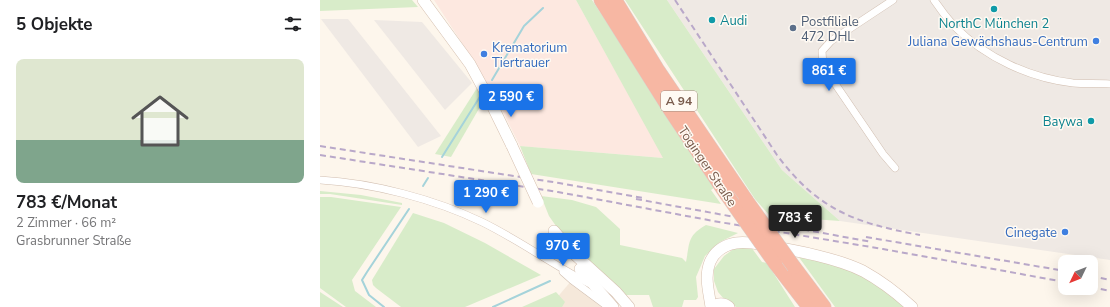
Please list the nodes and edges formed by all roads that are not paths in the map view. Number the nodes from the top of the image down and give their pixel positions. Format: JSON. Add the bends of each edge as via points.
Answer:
{"nodes":[{"id":1,"x":424,"y":0,"type":"edge"},
{"id":2,"x":601,"y":0,"type":"edge"},
{"id":3,"x":615,"y":0,"type":"edge"},
{"id":4,"x":893,"y":0,"type":"edge"},
{"id":5,"x":935,"y":1,"type":"edge"},
{"id":6,"x":1108,"y":83,"type":"edge"},
{"id":7,"x":895,"y":168,"type":"dead end"},
{"id":8,"x":320,"y":180,"type":"edge"},
{"id":9,"x":538,"y":202,"type":"dead end"},
{"id":10,"x":775,"y":262,"type":"junction"},
{"id":11,"x":559,"y":268,"type":"junction"},
{"id":12,"x":597,"y":287,"type":"junction"},
{"id":13,"x":627,"y":304,"type":"edge"},
{"id":14,"x":718,"y":306,"type":"edge"},
{"id":15,"x":608,"y":307,"type":"edge"},
{"id":16,"x":613,"y":307,"type":"edge"},
{"id":17,"x":799,"y":307,"type":"edge"},
{"id":18,"x":809,"y":307,"type":"edge"},
{"id":19,"x":824,"y":307,"type":"edge"},
{"id":20,"x":912,"y":307,"type":"edge"}],
"edges":[{"from":1,"to":9,"type":"street","bridge":true,"via":[[470,64]]},
{"from":2,"to":10,"type":"highway","name":"Töginger Straße","number":"A 94","bridge":true,"via":[[669,108]]},
{"from":3,"to":19,"type":"highway","name":"Töginger Straße","number":"A 94","bridge":true,"via":[[657,69],[746,200]]},
{"from":4,"to":7,"type":"street","via":[[831,41],[822,51],[823,66],[882,154]]},
{"from":5,"to":6,"type":"street","via":[[945,16],[965,36],[1011,66],[1056,80]]},
{"from":8,"to":11,"type":"street","via":[[341,181],[420,198],[482,222]]},
{"from":10,"to":17,"type":"highway","via":[[776,271]]},
{"from":10,"to":18,"type":"highway","name":"Töginger Straße","number":"A 94"},
{"from":11,"to":12,"type":"street"},
{"from":11,"to":15,"type":"street"},
{"from":12,"to":13,"type":"street"},
{"from":12,"to":13,"type":"street","via":[[563,250],[554,231],[588,268]]},
{"from":12,"to":16,"type":"street"},
{"from":14,"to":20,"type":"street","via":[[708,288],[707,272],[710,261],[717,251],[726,245],[746,242],[793,250],[848,265],[880,281]]}]}
